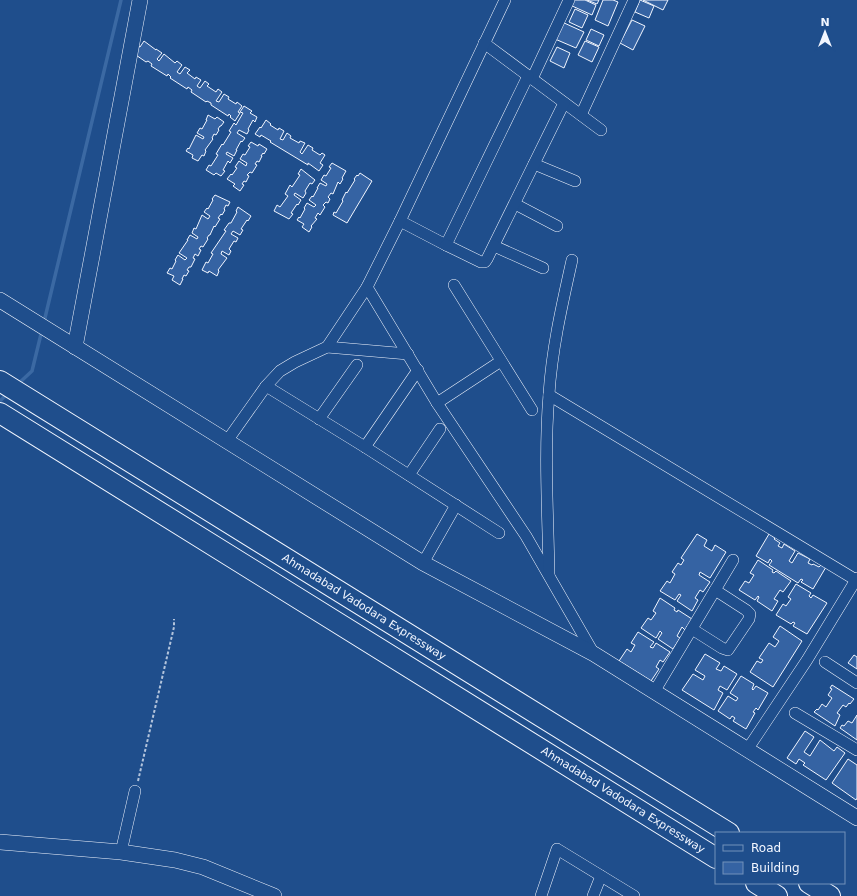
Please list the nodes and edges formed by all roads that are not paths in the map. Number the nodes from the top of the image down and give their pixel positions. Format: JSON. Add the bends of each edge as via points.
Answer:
{"nodes":[{"id":1,"x":140,"y":0,"type":"edge"},
{"id":2,"x":505,"y":0,"type":"edge"},
{"id":3,"x":569,"y":0,"type":"edge"},
{"id":4,"x":634,"y":0,"type":"edge"},
{"id":5,"x":484,"y":43,"type":"junction"},
{"id":6,"x":530,"y":77,"type":"junction"},
{"id":7,"x":564,"y":103,"type":"junction"},
{"id":8,"x":581,"y":115,"type":"junction"},
{"id":9,"x":601,"y":130,"type":"dead end"},
{"id":10,"x":534,"y":164,"type":"junction"},
{"id":11,"x":575,"y":181,"type":"dead end"},
{"id":12,"x":514,"y":204,"type":"junction"},
{"id":13,"x":400,"y":221,"type":"junction"},
{"id":14,"x":557,"y":226,"type":"dead end"},
{"id":15,"x":446,"y":245,"type":"junction"},
{"id":16,"x":494,"y":246,"type":"junction"},
{"id":17,"x":572,"y":260,"type":"dead end"},
{"id":18,"x":542,"y":268,"type":"dead end"},
{"id":19,"x":454,"y":285,"type":"dead end"},
{"id":20,"x":367,"y":287,"type":"junction"},
{"id":21,"x":0,"y":300,"type":"edge"},
{"id":22,"x":75,"y":347,"type":"junction"},
{"id":23,"x":328,"y":348,"type":"junction"},
{"id":24,"x":408,"y":354,"type":"junction"},
{"id":25,"x":501,"y":361,"type":"junction"},
{"id":26,"x":357,"y":365,"type":"dead end"},
{"id":27,"x":418,"y":370,"type":"junction"},
{"id":28,"x":2,"y":383,"type":"edge"},
{"id":29,"x":266,"y":386,"type":"junction"},
{"id":30,"x":549,"y":395,"type":"junction"},
{"id":31,"x":437,"y":403,"type":"junction"},
{"id":32,"x":532,"y":410,"type":"dead end"},
{"id":33,"x":0,"y":413,"type":"edge"},
{"id":34,"x":319,"y":419,"type":"junction"},
{"id":35,"x":440,"y":429,"type":"dead end"},
{"id":36,"x":227,"y":441,"type":"junction"},
{"id":37,"x":365,"y":447,"type":"junction"},
{"id":38,"x":409,"y":475,"type":"junction"},
{"id":39,"x":456,"y":505,"type":"junction"},
{"id":40,"x":499,"y":533,"type":"dead end"},
{"id":41,"x":732,"y":560,"type":"dead end"},
{"id":42,"x":423,"y":563,"type":"junction"},
{"id":43,"x":549,"y":574,"type":"junction"},
{"id":44,"x":856,"y":579,"type":"edge"},
{"id":45,"x":715,"y":590,"type":"junction"},
{"id":46,"x":692,"y":629,"type":"junction"},
{"id":47,"x":594,"y":654,"type":"junction"},
{"id":48,"x":825,"y":662,"type":"dead end"},
{"id":49,"x":857,"y":683,"type":"edge"},
{"id":50,"x":654,"y":692,"type":"junction"},
{"id":51,"x":795,"y":713,"type":"dead end"},
{"id":52,"x":747,"y":750,"type":"junction"},
{"id":53,"x":857,"y":750,"type":"edge"},
{"id":54,"x":135,"y":791,"type":"road end"},
{"id":55,"x":857,"y":818,"type":"edge"},
{"id":56,"x":727,"y":832,"type":"edge"},
{"id":57,"x":0,"y":842,"type":"edge"},
{"id":58,"x":121,"y":852,"type":"junction"},
{"id":59,"x":715,"y":857,"type":"edge"},
{"id":60,"x":601,"y":876,"type":"junction"},
{"id":61,"x":758,"y":884,"type":"edge"},
{"id":62,"x":811,"y":884,"type":"edge"},
{"id":63,"x":274,"y":896,"type":"edge"},
{"id":64,"x":541,"y":896,"type":"edge"},
{"id":65,"x":593,"y":896,"type":"edge"},
{"id":66,"x":634,"y":896,"type":"edge"},
{"id":67,"x":777,"y":896,"type":"edge"},
{"id":68,"x":830,"y":896,"type":"edge"}],
"edges":[{"from":1,"to":22,"type":"street"},
{"from":2,"to":5,"type":"street"},
{"from":3,"to":6,"type":"street"},
{"from":4,"to":8,"type":"street"},
{"from":5,"to":6,"type":"street"},
{"from":5,"to":13,"type":"street"},
{"from":6,"to":7,"type":"street"},
{"from":6,"to":15,"type":"street"},
{"from":7,"to":8,"type":"street"},
{"from":7,"to":10,"type":"street"},
{"from":8,"to":9,"type":"street"},
{"from":10,"to":11,"type":"street"},
{"from":10,"to":12,"type":"street"},
{"from":12,"to":14,"type":"street"},
{"from":12,"to":16,"type":"street"},
{"from":13,"to":15,"type":"street"},
{"from":13,"to":20,"type":"street"},
{"from":15,"to":16,"type":"street","via":[[481,262],[488,259]]},
{"from":16,"to":18,"type":"street"},
{"from":17,"to":30,"type":"street","via":[[555,340]]},
{"from":19,"to":25,"type":"street"},
{"from":20,"to":23,"type":"street"},
{"from":20,"to":24,"type":"street"},
{"from":21,"to":22,"type":"street"},
{"from":22,"to":36,"type":"street"},
{"from":23,"to":24,"type":"street"},
{"from":23,"to":29,"type":"street","via":[[280,371]]},
{"from":24,"to":27,"type":"street"},
{"from":25,"to":31,"type":"street"},
{"from":25,"to":32,"type":"street"},
{"from":26,"to":34,"type":"street"},
{"from":27,"to":31,"type":"street"},
{"from":27,"to":37,"type":"street"},
{"from":28,"to":56,"type":"highway","name":"Ahmadabad Vadodara Expressway"},
{"from":29,"to":34,"type":"street"},
{"from":29,"to":36,"type":"street"},
{"from":30,"to":43,"type":"street"},
{"from":30,"to":44,"type":"street"},
{"from":31,"to":43,"type":"street"},
{"from":33,"to":59,"type":"highway","name":"Ahmadabad Vadodara Expressway"},
{"from":34,"to":37,"type":"street"},
{"from":35,"to":38,"type":"street"},
{"from":36,"to":42,"type":"street"},
{"from":37,"to":38,"type":"street"},
{"from":38,"to":39,"type":"street"},
{"from":39,"to":40,"type":"street"},
{"from":39,"to":42,"type":"street"},
{"from":41,"to":45,"type":"street"},
{"from":42,"to":47,"type":"street"},
{"from":43,"to":47,"type":"street"},
{"from":44,"to":52,"type":"street","via":[[807,660]]},
{"from":45,"to":46,"type":"street"},
{"from":45,"to":46,"type":"street","via":[[746,610],[750,614],[749,619],[728,650]]},
{"from":46,"to":50,"type":"street"},
{"from":47,"to":50,"type":"street"},
{"from":48,"to":49,"type":"street"},
{"from":50,"to":52,"type":"street"},
{"from":51,"to":53,"type":"street"},
{"from":52,"to":55,"type":"street"},
{"from":54,"to":58,"type":"street"},
{"from":57,"to":58,"type":"street"},
{"from":58,"to":63,"type":"street","via":[[190,863]]},
{"from":60,"to":64,"type":"street","via":[[557,849]]},
{"from":60,"to":65,"type":"street"},
{"from":60,"to":66,"type":"street"},
{"from":61,"to":67,"type":"highway"},
{"from":62,"to":68,"type":"highway"}]}
